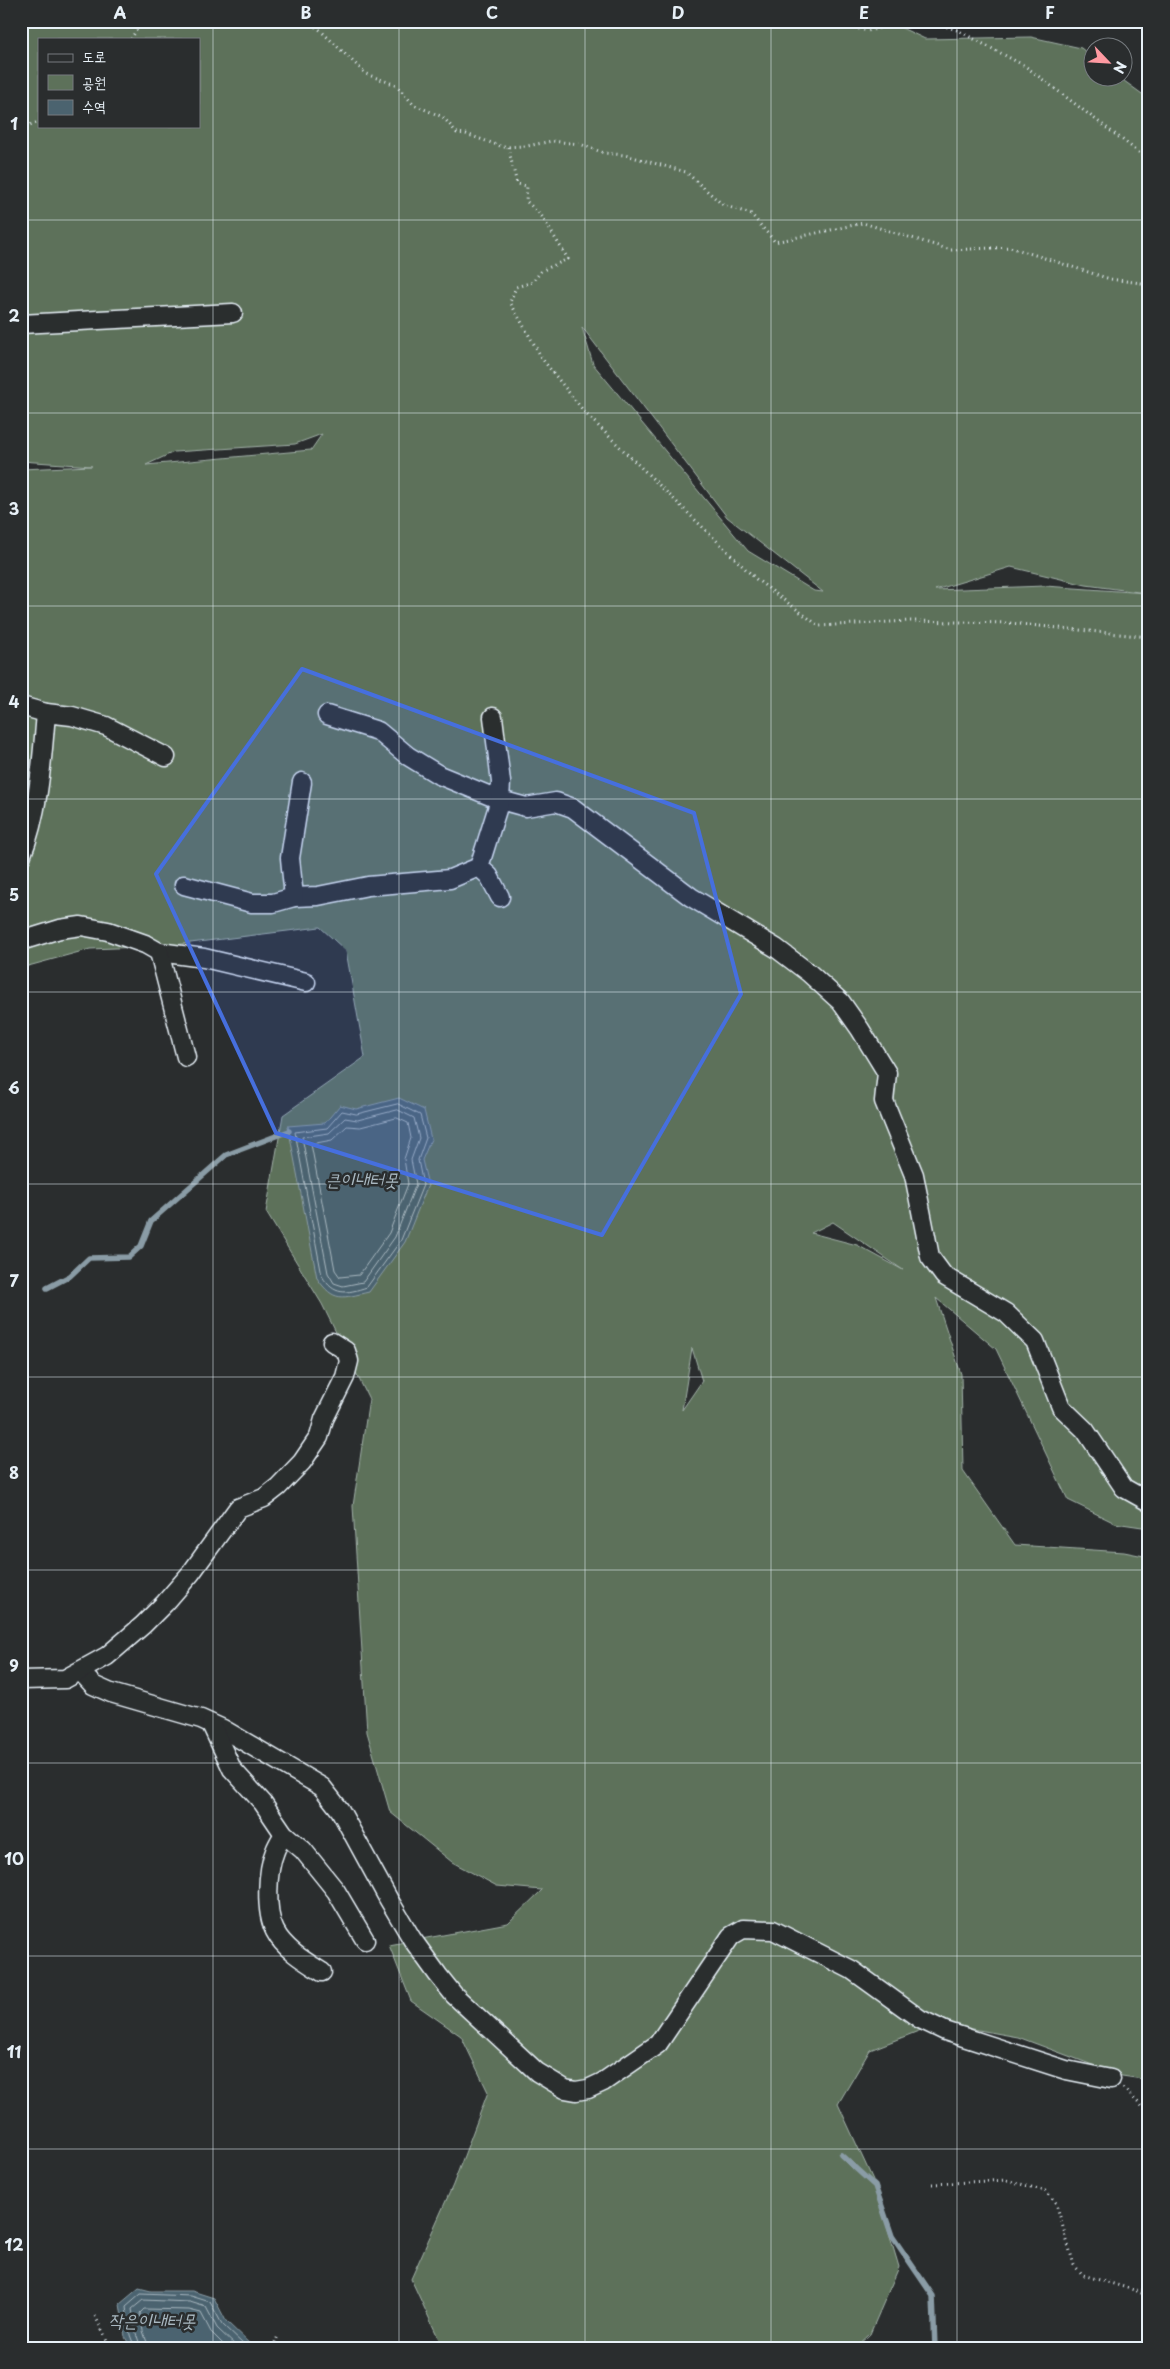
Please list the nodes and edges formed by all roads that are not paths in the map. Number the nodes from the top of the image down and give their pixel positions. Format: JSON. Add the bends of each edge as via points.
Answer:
{"nodes":[{"id":1,"x":233,"y":313,"type":"dead end"},
{"id":2,"x":21,"y":324,"type":"edge"},
{"id":3,"x":21,"y":706,"type":"edge"},
{"id":4,"x":46,"y":713,"type":"junction"},
{"id":5,"x":327,"y":716,"type":"dead end"},
{"id":6,"x":493,"y":717,"type":"dead end"},
{"id":7,"x":166,"y":757,"type":"dead end"},
{"id":8,"x":302,"y":782,"type":"dead end"},
{"id":9,"x":500,"y":800,"type":"junction"},
{"id":10,"x":21,"y":857,"type":"edge"},
{"id":11,"x":479,"y":867,"type":"junction"},
{"id":12,"x":184,"y":885,"type":"dead end"},
{"id":13,"x":294,"y":897,"type":"junction"},
{"id":14,"x":500,"y":897,"type":"dead end"},
{"id":15,"x":21,"y":941,"type":"edge"},
{"id":16,"x":159,"y":952,"type":"junction"},
{"id":17,"x":306,"y":982,"type":"dead end"},
{"id":18,"x":186,"y":1057,"type":"dead end"},
{"id":19,"x":332,"y":1342,"type":"dead end"},
{"id":20,"x":1149,"y":1502,"type":"edge"},
{"id":21,"x":81,"y":1672,"type":"junction"},
{"id":22,"x":21,"y":1680,"type":"edge"},
{"id":23,"x":211,"y":1724,"type":"junction"},
{"id":24,"x":284,"y":1834,"type":"junction"},
{"id":25,"x":365,"y":1940,"type":"dead end"},
{"id":26,"x":322,"y":1972,"type":"dead end"},
{"id":27,"x":1111,"y":2079,"type":"road end"}],
"edges":[{"from":1,"to":2,"type":"street"},
{"from":3,"to":4,"type":"street"},
{"from":4,"to":7,"type":"street","via":[[72,716],[106,726]]},
{"from":4,"to":10,"type":"street","via":[[43,759],[29,836]]},
{"from":5,"to":9,"type":"street","via":[[378,731],[408,756],[440,775]]},
{"from":6,"to":9,"type":"street","via":[[502,782]]},
{"from":8,"to":13,"type":"street","via":[[290,858]]},
{"from":9,"to":11,"type":"street"},
{"from":9,"to":20,"type":"street","via":[[526,807],[556,802],[573,808],[691,897],[776,948],[841,1002],[887,1072],[884,1100],[914,1175],[930,1257],[944,1276],[1006,1313],[1035,1341],[1061,1407],[1085,1430],[1124,1488]]},
{"from":11,"to":13,"type":"street","via":[[450,879]]},
{"from":11,"to":14,"type":"street","via":[[490,876]]},
{"from":12,"to":13,"type":"street","via":[[252,903],[273,903]]},
{"from":15,"to":16,"type":"street","via":[[81,926],[108,931]]},
{"from":16,"to":17,"type":"street","via":[[204,958]]},
{"from":16,"to":18,"type":"street"},
{"from":19,"to":21,"type":"street","via":[[346,1351],[349,1361],[319,1437],[306,1457],[264,1498],[238,1508],[191,1573],[159,1609],[107,1656]]},
{"from":21,"to":22,"type":"street","via":[[65,1679]]},
{"from":21,"to":23,"type":"street","via":[[93,1685],[111,1693]]},
{"from":23,"to":24,"type":"street","via":[[232,1769],[263,1803]]},
{"from":23,"to":27,"type":"street","via":[[322,1787],[340,1810],[393,1908],[454,1996],[537,2072],[565,2089],[588,2089],[603,2082],[658,2044],[731,1936],[743,1929],[773,1930],[852,1970],[920,2019],[945,2031],[1066,2070]]},
{"from":24,"to":25,"type":"street","via":[[303,1850],[336,1891]]},
{"from":24,"to":26,"type":"street","via":[[274,1851],[269,1912],[275,1932],[291,1949]]}]}
